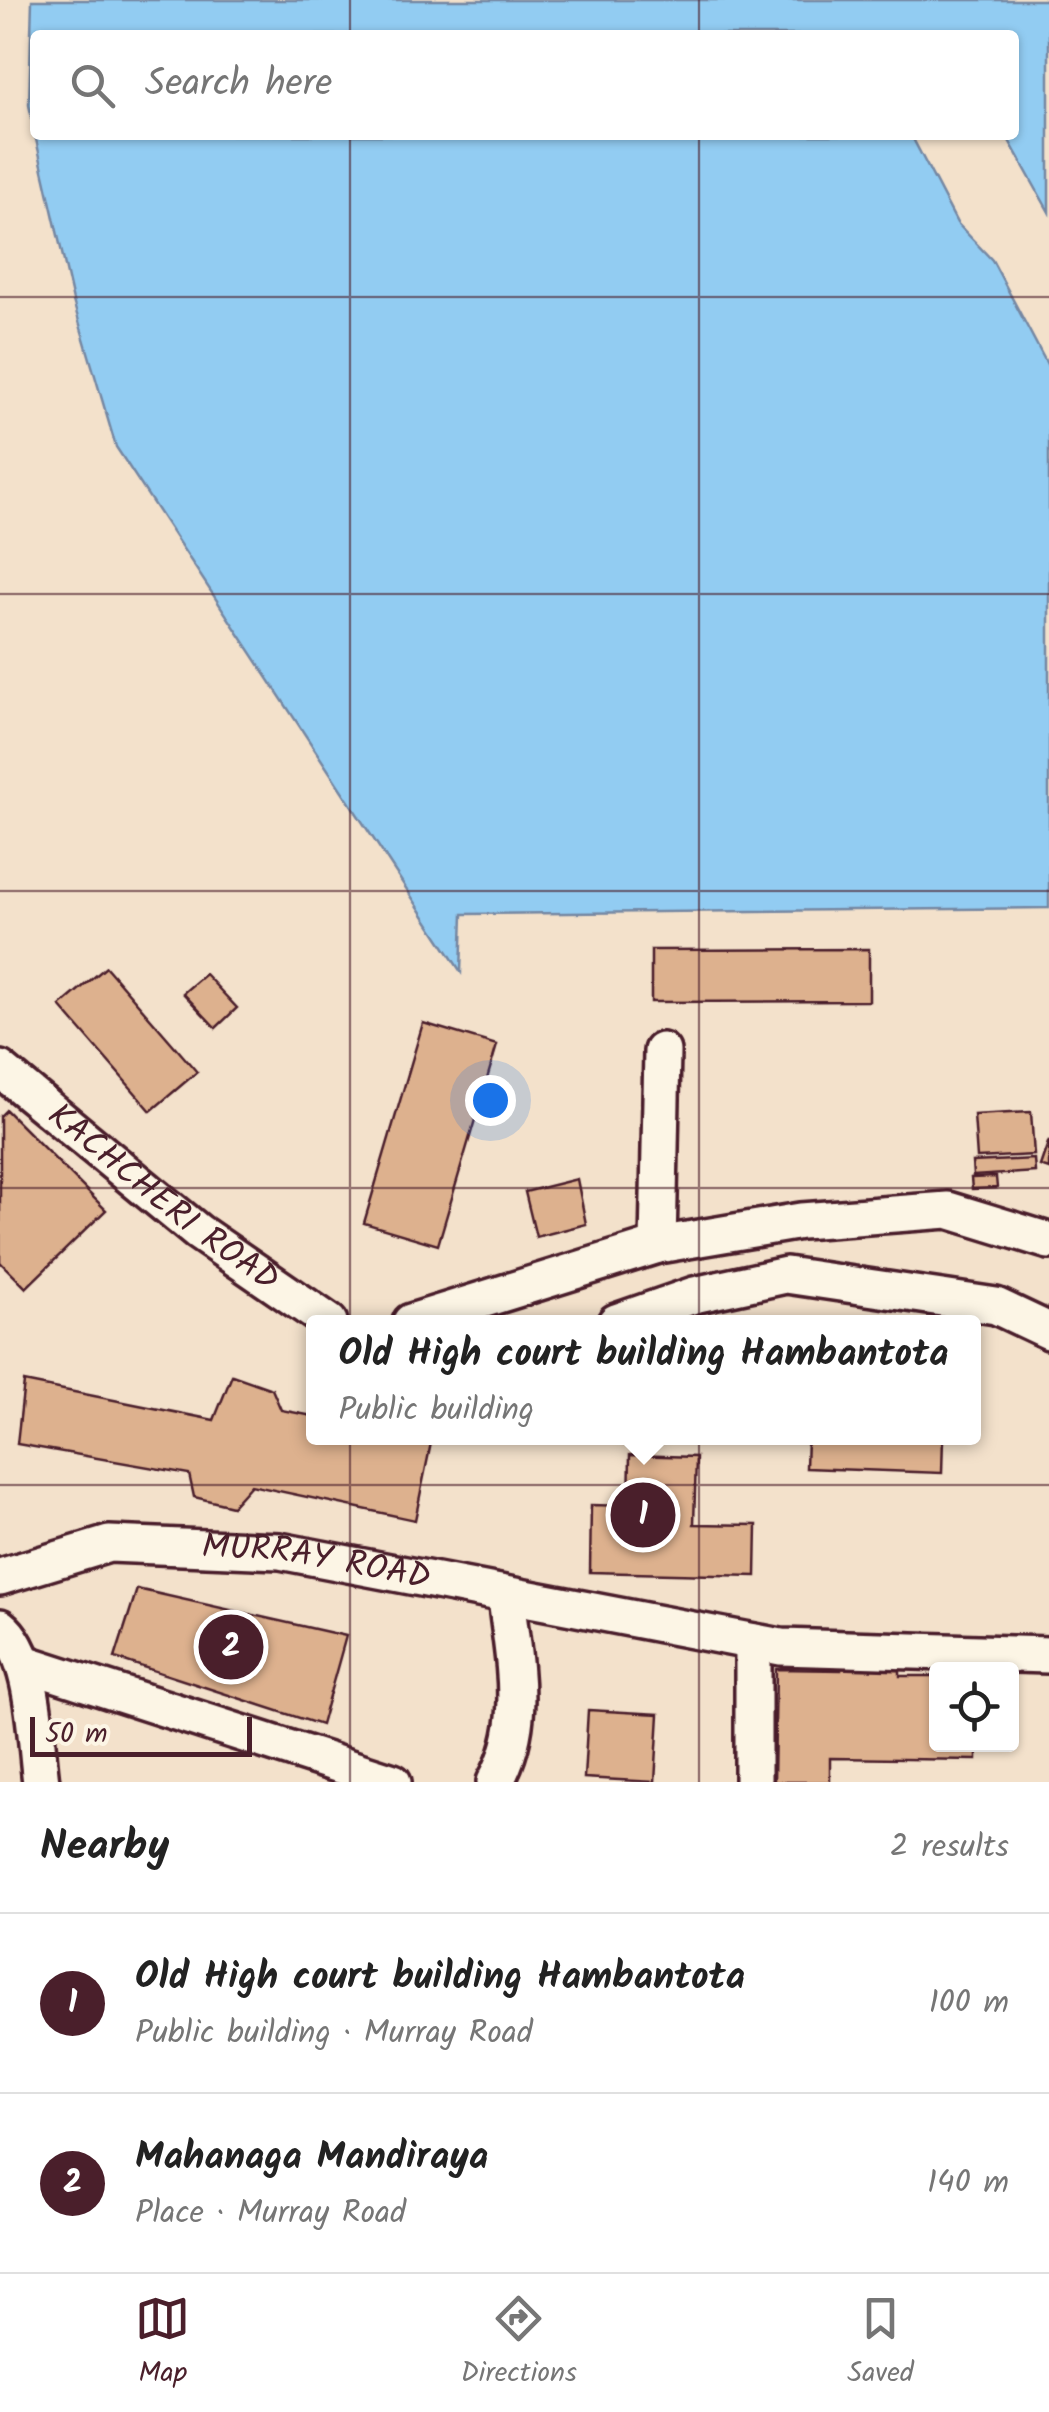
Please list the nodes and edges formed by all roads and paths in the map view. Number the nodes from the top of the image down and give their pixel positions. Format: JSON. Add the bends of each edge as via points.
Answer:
{"nodes":[{"id":1,"x":662,"y":1051,"type":"dead end"},
{"id":2,"x":0,"y":1069,"type":"edge"},
{"id":3,"x":1049,"y":1241,"type":"edge"},
{"id":4,"x":658,"y":1245,"type":"junction"},
{"id":5,"x":318,"y":1315,"type":"edge"},
{"id":6,"x":433,"y":1315,"type":"edge"},
{"id":7,"x":636,"y":1315,"type":"edge"},
{"id":8,"x":1049,"y":1331,"type":"edge"},
{"id":9,"x":0,"y":1577,"type":"edge"},
{"id":10,"x":506,"y":1597,"type":"junction"},
{"id":11,"x":0,"y":1627,"type":"edge"},
{"id":12,"x":753,"y":1642,"type":"junction"},
{"id":13,"x":1049,"y":1655,"type":"edge"},
{"id":14,"x":24,"y":1663,"type":"junction"},
{"id":15,"x":41,"y":1782,"type":"edge"},
{"id":16,"x":393,"y":1782,"type":"edge"},
{"id":17,"x":495,"y":1782,"type":"edge"},
{"id":18,"x":753,"y":1782,"type":"edge"}],
"edges":[{"from":1,"to":4,"type":"street"},
{"from":2,"to":5,"type":"street","name":"KACHCHERI ROAD","via":[[198,1232]]},
{"from":3,"to":4,"type":"street","via":[[948,1210],[801,1221]]},
{"from":4,"to":6,"type":"street"},
{"from":7,"to":8,"type":"street","via":[[786,1275],[996,1306]]},
{"from":9,"to":10,"type":"street","name":"MURRAY ROAD","via":[[109,1544],[280,1551]]},
{"from":10,"to":12,"type":"street","name":"MURRAY ROAD"},
{"from":10,"to":17,"type":"street","via":[[519,1708]]},
{"from":11,"to":14,"type":"street","via":[[14,1637]]},
{"from":12,"to":13,"type":"street"},
{"from":12,"to":18,"type":"street"},
{"from":14,"to":15,"type":"street"},
{"from":14,"to":16,"type":"street"}]}
